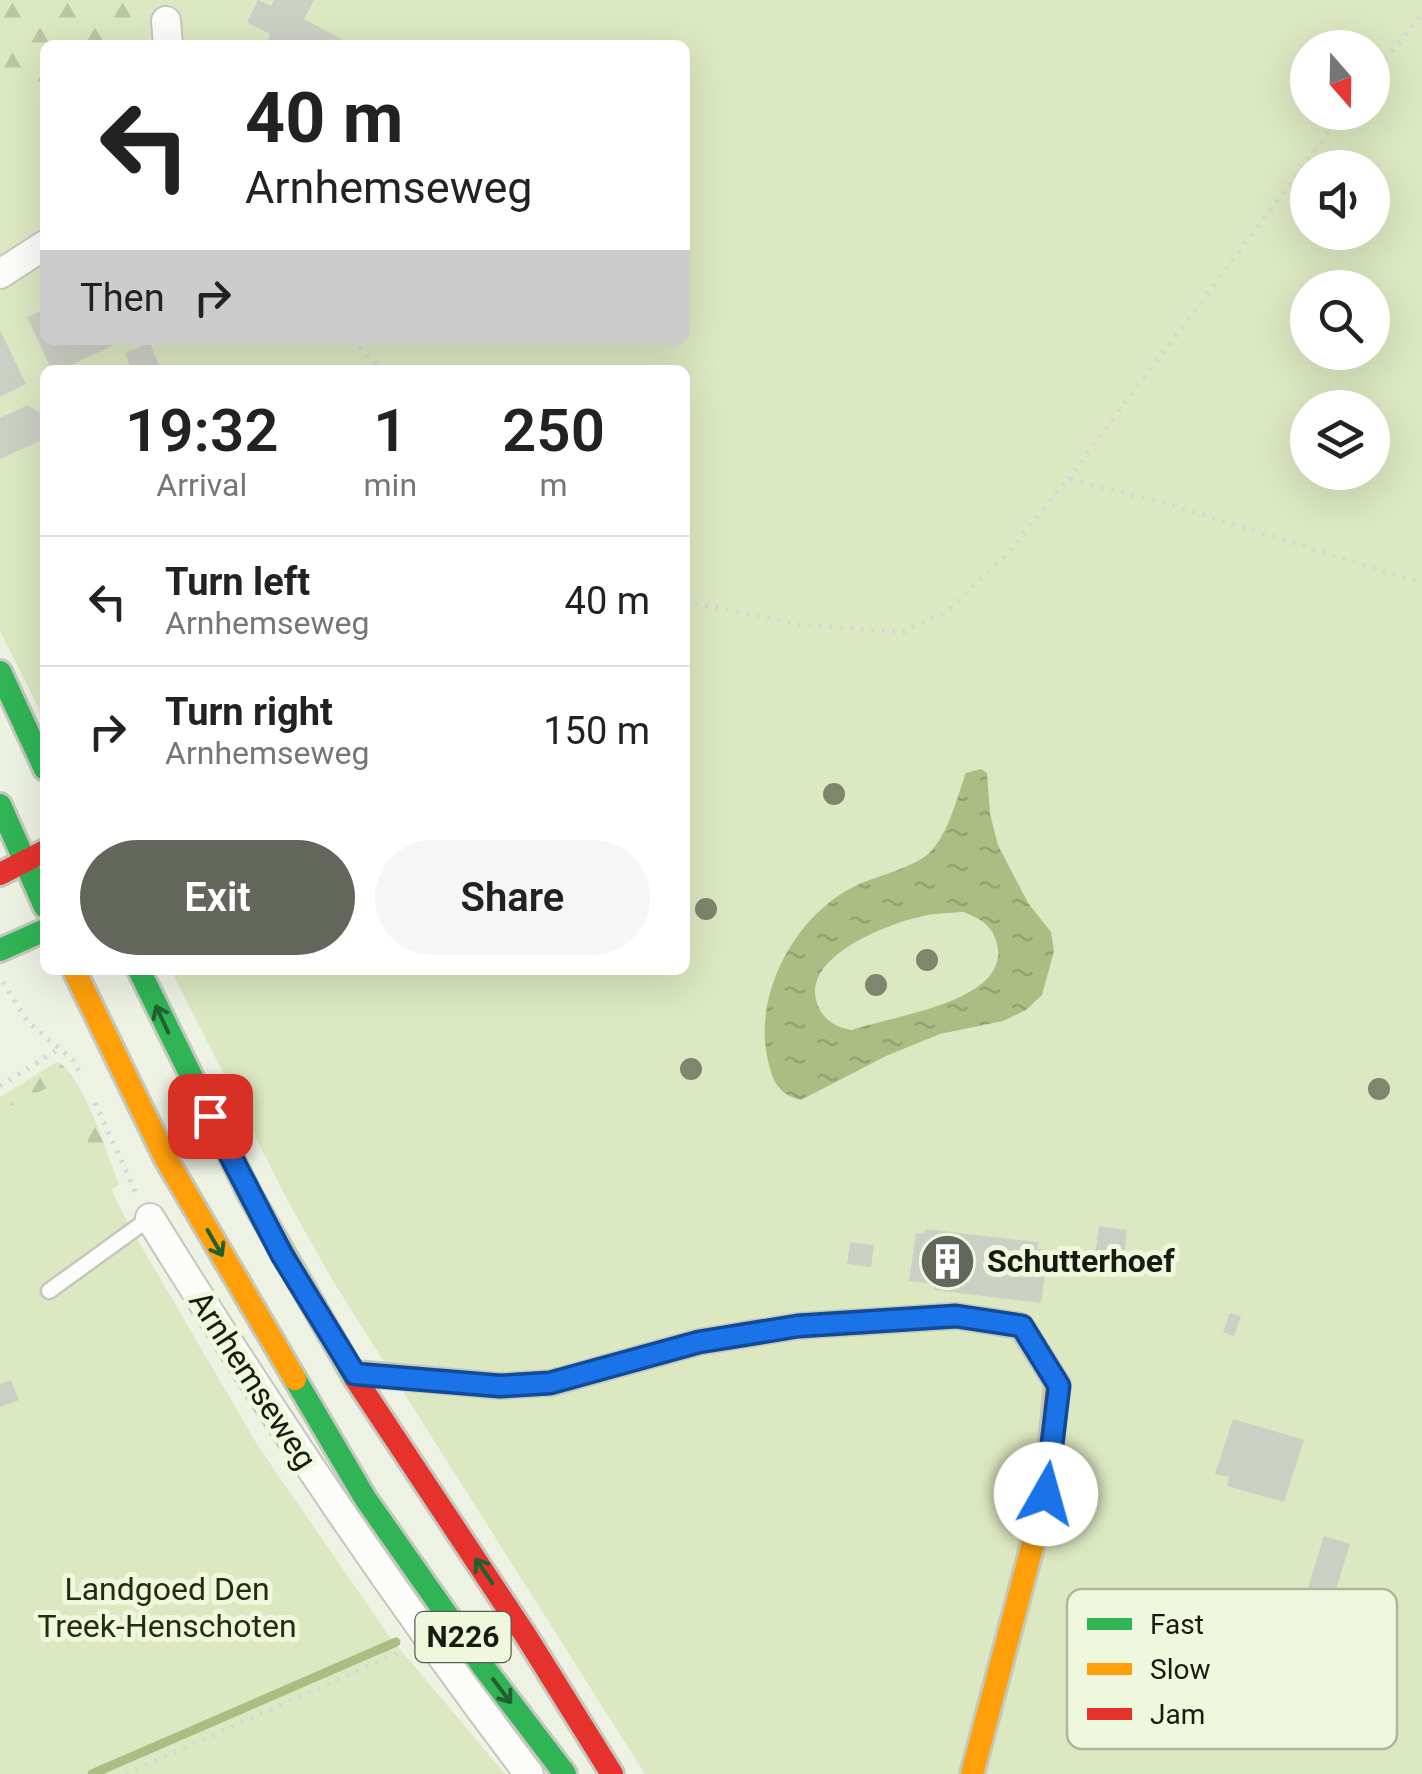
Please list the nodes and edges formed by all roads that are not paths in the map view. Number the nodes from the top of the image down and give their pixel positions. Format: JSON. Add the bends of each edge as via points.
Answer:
{"nodes":[{"id":1,"x":40,"y":249,"type":"edge"},
{"id":2,"x":0,"y":274,"type":"edge"},
{"id":3,"x":0,"y":672,"type":"edge"},
{"id":4,"x":40,"y":758,"type":"edge"},
{"id":5,"x":0,"y":805,"type":"edge"},
{"id":6,"x":35,"y":856,"type":"edge"},
{"id":7,"x":0,"y":874,"type":"edge"},
{"id":8,"x":40,"y":882,"type":"edge"},
{"id":9,"x":40,"y":932,"type":"edge"},
{"id":10,"x":0,"y":950,"type":"edge"},
{"id":11,"x":76,"y":975,"type":"edge"},
{"id":12,"x":141,"y":975,"type":"edge"},
{"id":13,"x":150,"y":1218,"type":"joint"},
{"id":14,"x":50,"y":1291,"type":"dead end"},
{"id":15,"x":355,"y":1374,"type":"junction"},
{"id":16,"x":529,"y":1774,"type":"edge"},
{"id":17,"x":565,"y":1774,"type":"edge"},
{"id":18,"x":612,"y":1774,"type":"edge"},
{"id":19,"x":972,"y":1774,"type":"edge"}],
"edges":[{"from":1,"to":2,"type":"street"},
{"from":3,"to":4,"type":"main road"},
{"from":5,"to":6,"type":"main road"},
{"from":6,"to":7,"type":"main road"},
{"from":6,"to":8,"type":"main road"},
{"from":9,"to":10,"type":"main road"},
{"from":11,"to":17,"type":"main road","name":"Arnhemseweg","number":"N226","one_way":true,"via":[[166,1158],[365,1498]]},
{"from":15,"to":12,"type":"main road","number":"N226","one_way":true,"via":[[282,1255]]},
{"from":13,"to":14,"type":"lane"},
{"from":13,"to":16,"type":"street","name":"Arnhemseweg","via":[[253,1386]]},
{"from":18,"to":15,"type":"main road","number":"N226","one_way":true},
{"from":15,"to":19,"type":"main road","via":[[500,1386],[550,1383],[699,1342],[798,1326],[956,1316],[1022,1326],[1059,1386],[1055,1422],[1046,1494]]}]}
